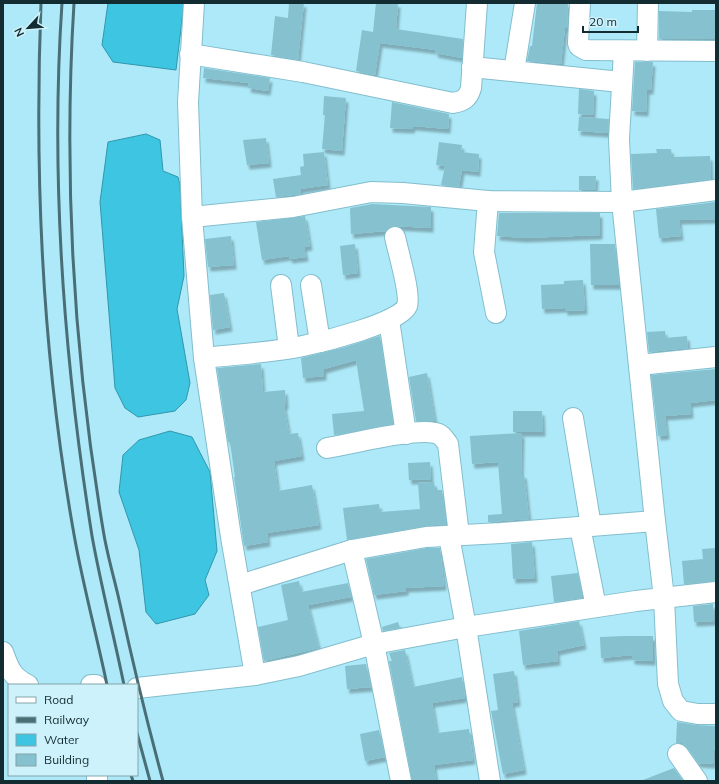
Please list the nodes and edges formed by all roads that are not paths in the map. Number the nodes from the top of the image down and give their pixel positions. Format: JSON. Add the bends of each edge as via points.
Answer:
{"nodes":[{"id":1,"x":194,"y":3,"type":"edge"},
{"id":2,"x":477,"y":3,"type":"edge"},
{"id":3,"x":525,"y":3,"type":"edge"},
{"id":4,"x":580,"y":3,"type":"edge"},
{"id":5,"x":648,"y":3,"type":"edge"},
{"id":6,"x":624,"y":51,"type":"junction"},
{"id":7,"x":648,"y":51,"type":"junction"},
{"id":8,"x":716,"y":51,"type":"edge"},
{"id":9,"x":190,"y":54,"type":"junction"},
{"id":10,"x":472,"y":67,"type":"junction"},
{"id":11,"x":514,"y":71,"type":"junction"},
{"id":12,"x":621,"y":82,"type":"junction"},
{"id":13,"x":716,"y":190,"type":"edge"},
{"id":14,"x":488,"y":201,"type":"junction"},
{"id":15,"x":622,"y":202,"type":"junction"},
{"id":16,"x":192,"y":217,"type":"junction"},
{"id":17,"x":395,"y":238,"type":"dead end"},
{"id":18,"x":281,"y":285,"type":"dead end"},
{"id":19,"x":310,"y":285,"type":"dead end"},
{"id":20,"x":496,"y":313,"type":"dead end"},
{"id":21,"x":389,"y":320,"type":"junction"},
{"id":22,"x":320,"y":342,"type":"junction"},
{"id":23,"x":289,"y":348,"type":"junction"},
{"id":24,"x":716,"y":357,"type":"edge"},
{"id":25,"x":204,"y":358,"type":"junction"},
{"id":26,"x":639,"y":365,"type":"junction"},
{"id":27,"x":573,"y":418,"type":"dead end"},
{"id":28,"x":406,"y":434,"type":"junction"},
{"id":29,"x":327,"y":448,"type":"dead end"},
{"id":30,"x":655,"y":521,"type":"junction"},
{"id":31,"x":585,"y":526,"type":"junction"},
{"id":32,"x":454,"y":535,"type":"junction"},
{"id":33,"x":352,"y":550,"type":"junction"},
{"id":34,"x":240,"y":585,"type":"junction"},
{"id":35,"x":716,"y":592,"type":"edge"},
{"id":36,"x":664,"y":598,"type":"junction"},
{"id":37,"x":596,"y":607,"type":"junction"},
{"id":38,"x":466,"y":627,"type":"junction"},
{"id":39,"x":374,"y":644,"type":"junction"},
{"id":40,"x":3,"y":652,"type":"edge"},
{"id":41,"x":255,"y":675,"type":"junction"},
{"id":42,"x":26,"y":684,"type":"edge"},
{"id":43,"x":138,"y":688,"type":"edge"},
{"id":44,"x":716,"y":714,"type":"edge"},
{"id":45,"x":678,"y":754,"type":"dead end"},
{"id":46,"x":401,"y":781,"type":"edge"},
{"id":47,"x":490,"y":781,"type":"edge"},
{"id":48,"x":697,"y":781,"type":"edge"}],
"edges":[{"from":1,"to":9,"type":"street"},
{"from":2,"to":10,"type":"street"},
{"from":3,"to":11,"type":"street"},
{"from":4,"to":6,"type":"street","via":[[579,46],[586,50]]},
{"from":5,"to":7,"type":"street"},
{"from":6,"to":7,"type":"street"},
{"from":6,"to":12,"type":"street"},
{"from":7,"to":8,"type":"street"},
{"from":9,"to":10,"type":"street","via":[[303,72],[453,103],[463,101],[468,96]]},
{"from":9,"to":16,"type":"street","via":[[188,102]]},
{"from":10,"to":11,"type":"street"},
{"from":11,"to":12,"type":"street"},
{"from":12,"to":15,"type":"street","via":[[619,140]]},
{"from":13,"to":15,"type":"street"},
{"from":14,"to":15,"type":"street"},
{"from":14,"to":16,"type":"street","via":[[371,192],[293,207]]},
{"from":14,"to":20,"type":"street","via":[[484,252]]},
{"from":15,"to":26,"type":"street"},
{"from":16,"to":25,"type":"street"},
{"from":17,"to":21,"type":"street","via":[[408,295],[407,306]]},
{"from":18,"to":23,"type":"street"},
{"from":19,"to":22,"type":"street"},
{"from":21,"to":22,"type":"street"},
{"from":21,"to":28,"type":"street"},
{"from":22,"to":23,"type":"street"},
{"from":23,"to":25,"type":"street"},
{"from":24,"to":26,"type":"street"},
{"from":25,"to":34,"type":"street"},
{"from":26,"to":30,"type":"street"},
{"from":27,"to":31,"type":"street"},
{"from":28,"to":29,"type":"street"},
{"from":28,"to":32,"type":"street","via":[[435,433],[442,436],[448,444]]},
{"from":30,"to":31,"type":"street"},
{"from":30,"to":36,"type":"street"},
{"from":31,"to":32,"type":"street"},
{"from":31,"to":37,"type":"street"},
{"from":32,"to":33,"type":"street","via":[[426,537]]},
{"from":32,"to":38,"type":"street"},
{"from":33,"to":34,"type":"street"},
{"from":33,"to":39,"type":"street"},
{"from":34,"to":41,"type":"street"},
{"from":35,"to":36,"type":"street"},
{"from":36,"to":37,"type":"street"},
{"from":36,"to":44,"type":"street","via":[[668,684],[672,701],[681,711]]},
{"from":37,"to":38,"type":"street"},
{"from":38,"to":39,"type":"street"},
{"from":38,"to":47,"type":"street"},
{"from":39,"to":41,"type":"street","via":[[299,666]]},
{"from":39,"to":46,"type":"street"},
{"from":40,"to":42,"type":"street","via":[[8,667],[17,680]]},
{"from":41,"to":43,"type":"street"},
{"from":45,"to":48,"type":"street"}]}
